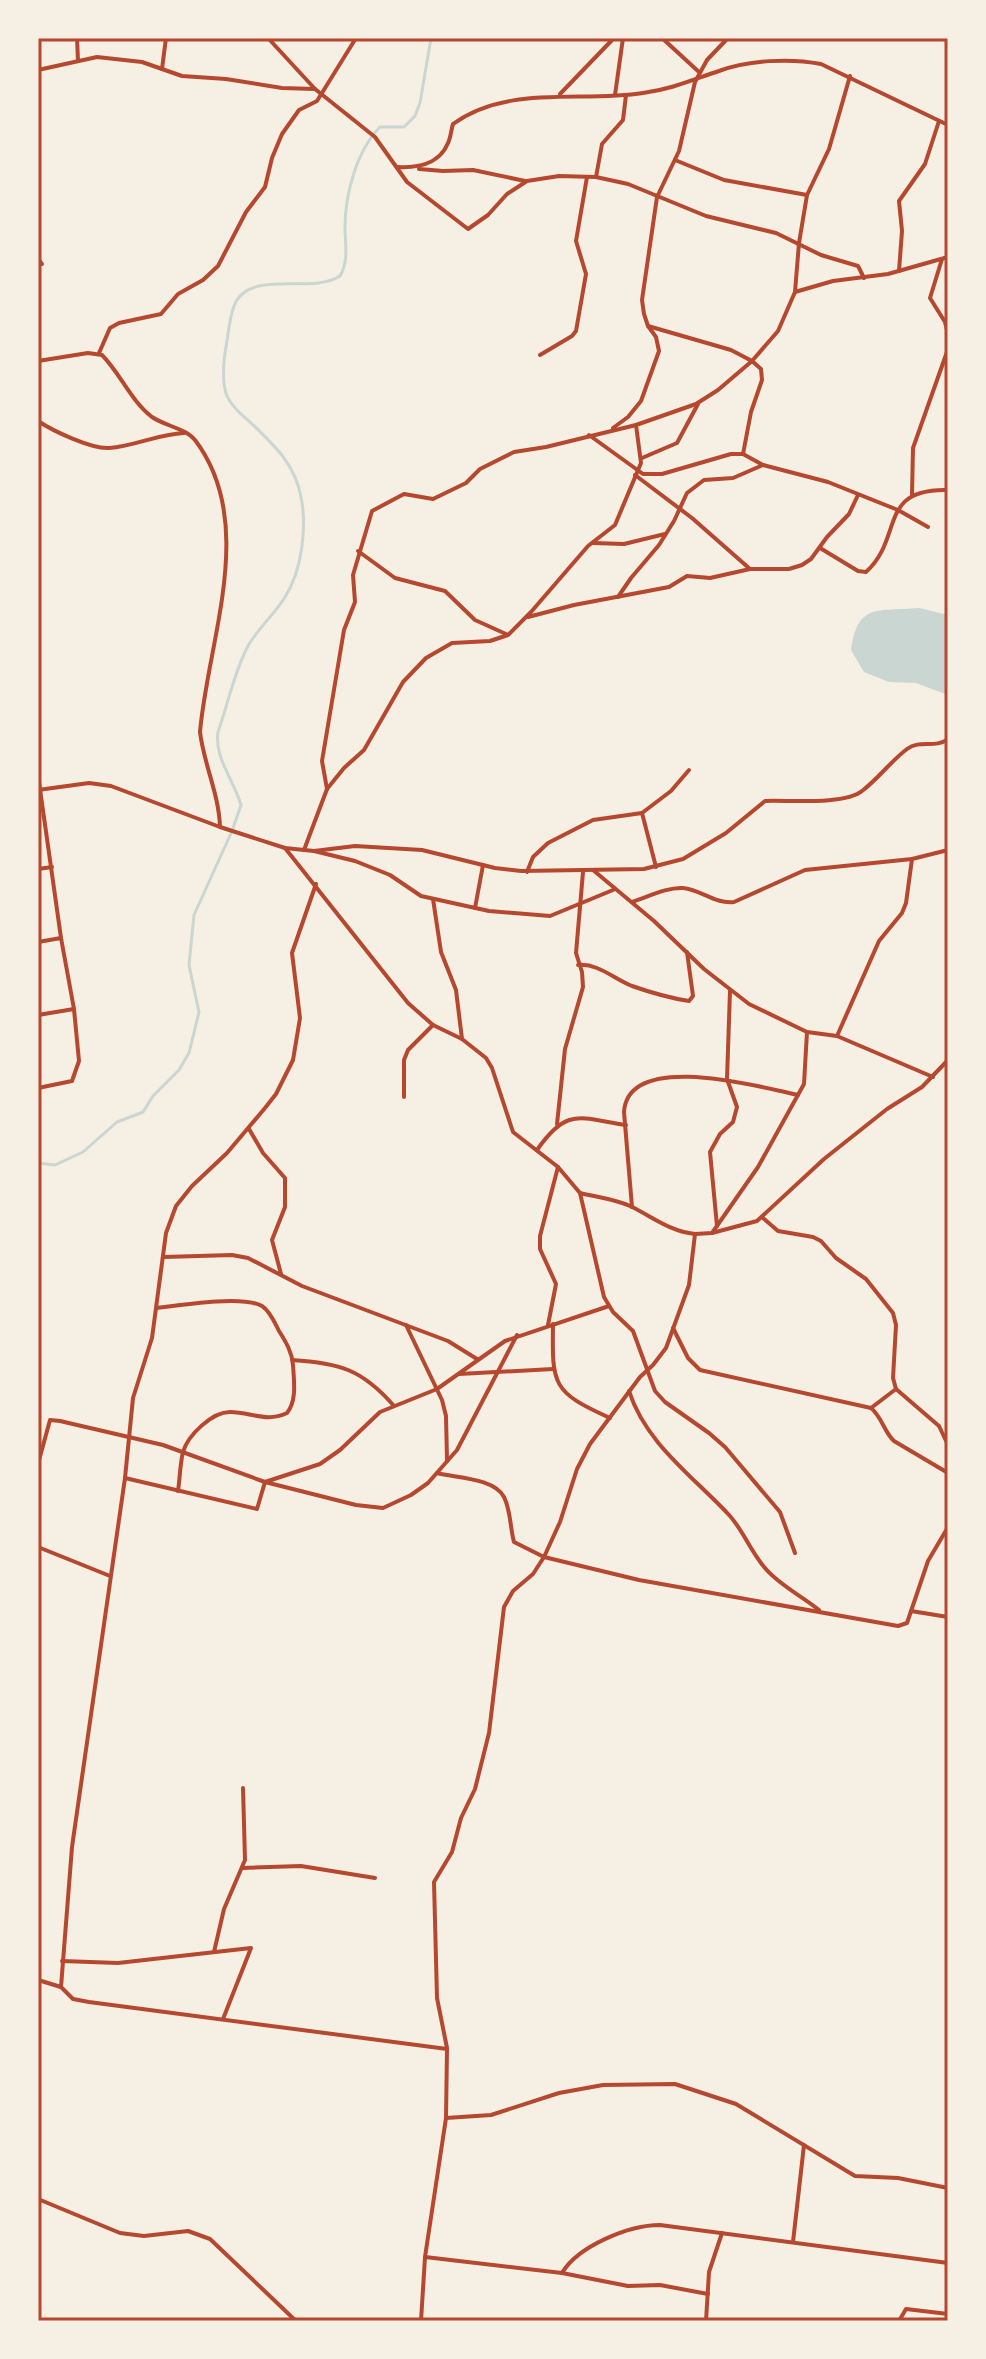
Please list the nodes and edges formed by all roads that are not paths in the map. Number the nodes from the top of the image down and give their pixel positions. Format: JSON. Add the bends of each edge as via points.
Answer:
{"nodes":[{"id":1,"x":77,"y":38,"type":"edge"},
{"id":2,"x":166,"y":38,"type":"edge"},
{"id":3,"x":268,"y":38,"type":"edge"},
{"id":4,"x":356,"y":38,"type":"edge"},
{"id":5,"x":614,"y":38,"type":"edge"},
{"id":6,"x":623,"y":38,"type":"edge"},
{"id":7,"x":662,"y":38,"type":"edge"},
{"id":8,"x":728,"y":38,"type":"edge"},
{"id":9,"x":78,"y":61,"type":"junction"},
{"id":10,"x":162,"y":69,"type":"junction"},
{"id":11,"x":38,"y":70,"type":"edge"},
{"id":12,"x":699,"y":72,"type":"junction"},
{"id":13,"x":850,"y":76,"type":"junction"},
{"id":14,"x":695,"y":82,"type":"junction"},
{"id":15,"x":315,"y":89,"type":"junction"},
{"id":16,"x":322,"y":94,"type":"junction"},
{"id":17,"x":559,"y":95,"type":"junction"},
{"id":18,"x":615,"y":95,"type":"junction"},
{"id":19,"x":626,"y":95,"type":"junction"},
{"id":20,"x":939,"y":121,"type":"junction"},
{"id":21,"x":948,"y":125,"type":"edge"},
{"id":22,"x":675,"y":160,"type":"junction"},
{"id":23,"x":397,"y":167,"type":"junction"},
{"id":24,"x":415,"y":168,"type":"junction"},
{"id":25,"x":587,"y":176,"type":"junction"},
{"id":26,"x":596,"y":177,"type":"junction"},
{"id":27,"x":527,"y":181,"type":"junction"},
{"id":28,"x":807,"y":195,"type":"junction"},
{"id":29,"x":657,"y":197,"type":"junction"},
{"id":30,"x":799,"y":243,"type":"junction"},
{"id":31,"x":945,"y":258,"type":"edge"},
{"id":32,"x":899,"y":271,"type":"junction"},
{"id":33,"x":864,"y":278,"type":"junction"},
{"id":34,"x":795,"y":292,"type":"junction"},
{"id":35,"x":648,"y":326,"type":"junction"},
{"id":36,"x":948,"y":334,"type":"edge"},
{"id":37,"x":948,"y":349,"type":"edge"},
{"id":38,"x":99,"y":353,"type":"junction"},
{"id":39,"x":540,"y":355,"type":"dead end"},
{"id":40,"x":38,"y":361,"type":"edge"},
{"id":41,"x":752,"y":361,"type":"junction"},
{"id":42,"x":699,"y":402,"type":"junction"},
{"id":43,"x":38,"y":421,"type":"edge"},
{"id":44,"x":636,"y":425,"type":"junction"},
{"id":45,"x":610,"y":430,"type":"junction"},
{"id":46,"x":187,"y":433,"type":"junction"},
{"id":47,"x":589,"y":435,"type":"junction"},
{"id":48,"x":743,"y":454,"type":"junction"},
{"id":49,"x":641,"y":458,"type":"junction"},
{"id":50,"x":763,"y":465,"type":"junction"},
{"id":51,"x":636,"y":473,"type":"junction"},
{"id":52,"x":948,"y":490,"type":"edge"},
{"id":53,"x":912,"y":494,"type":"junction"},
{"id":54,"x":858,"y":495,"type":"junction"},
{"id":55,"x":679,"y":509,"type":"junction"},
{"id":56,"x":898,"y":510,"type":"junction"},
{"id":57,"x":928,"y":527,"type":"dead end"},
{"id":58,"x":665,"y":534,"type":"junction"},
{"id":59,"x":592,"y":543,"type":"junction"},
{"id":60,"x":820,"y":548,"type":"junction"},
{"id":61,"x":358,"y":551,"type":"junction"},
{"id":62,"x":750,"y":569,"type":"junction"},
{"id":63,"x":618,"y":597,"type":"junction"},
{"id":64,"x":527,"y":617,"type":"junction"},
{"id":65,"x":508,"y":635,"type":"junction"},
{"id":66,"x":948,"y":739,"type":"edge"},
{"id":67,"x":689,"y":770,"type":"dead end"},
{"id":68,"x":38,"y":775,"type":"edge"},
{"id":69,"x":327,"y":789,"type":"junction"},
{"id":70,"x":39,"y":790,"type":"edge"},
{"id":71,"x":642,"y":813,"type":"junction"},
{"id":72,"x":220,"y":827,"type":"junction"},
{"id":73,"x":285,"y":848,"type":"junction"},
{"id":74,"x":304,"y":850,"type":"junction"},
{"id":75,"x":948,"y":850,"type":"edge"},
{"id":76,"x":314,"y":851,"type":"junction"},
{"id":77,"x":912,"y":859,"type":"junction"},
{"id":78,"x":483,"y":865,"type":"junction"},
{"id":79,"x":52,"y":867,"type":"junction"},
{"id":80,"x":656,"y":867,"type":"junction"},
{"id":81,"x":38,"y":869,"type":"edge"},
{"id":82,"x":583,"y":870,"type":"junction"},
{"id":83,"x":593,"y":870,"type":"junction"},
{"id":84,"x":527,"y":872,"type":"junction"},
{"id":85,"x":316,"y":884,"type":"junction"},
{"id":86,"x":613,"y":890,"type":"junction"},
{"id":87,"x":433,"y":899,"type":"junction"},
{"id":88,"x":631,"y":903,"type":"junction"},
{"id":89,"x":582,"y":904,"type":"junction"},
{"id":90,"x":475,"y":908,"type":"junction"},
{"id":91,"x":61,"y":938,"type":"junction"},
{"id":92,"x":38,"y":942,"type":"edge"},
{"id":93,"x":687,"y":952,"type":"junction"},
{"id":94,"x":578,"y":965,"type":"junction"},
{"id":95,"x":730,"y":991,"type":"junction"},
{"id":96,"x":74,"y":1009,"type":"junction"},
{"id":97,"x":38,"y":1015,"type":"edge"},
{"id":98,"x":433,"y":1025,"type":"junction"},
{"id":99,"x":807,"y":1032,"type":"junction"},
{"id":100,"x":837,"y":1036,"type":"junction"},
{"id":101,"x":462,"y":1039,"type":"junction"},
{"id":102,"x":948,"y":1060,"type":"edge"},
{"id":103,"x":933,"y":1077,"type":"junction"},
{"id":104,"x":727,"y":1079,"type":"junction"},
{"id":105,"x":38,"y":1088,"type":"edge"},
{"id":106,"x":798,"y":1095,"type":"junction"},
{"id":107,"x":404,"y":1097,"type":"dead end"},
{"id":108,"x":557,"y":1124,"type":"junction"},
{"id":109,"x":626,"y":1125,"type":"junction"},
{"id":110,"x":248,"y":1128,"type":"junction"},
{"id":111,"x":537,"y":1150,"type":"junction"},
{"id":112,"x":558,"y":1167,"type":"junction"},
{"id":113,"x":580,"y":1193,"type":"junction"},
{"id":114,"x":632,"y":1207,"type":"junction"},
{"id":115,"x":762,"y":1217,"type":"junction"},
{"id":116,"x":717,"y":1226,"type":"junction"},
{"id":117,"x":712,"y":1233,"type":"junction"},
{"id":118,"x":695,"y":1234,"type":"junction"},
{"id":119,"x":164,"y":1257,"type":"junction"},
{"id":120,"x":281,"y":1274,"type":"junction"},
{"id":121,"x":609,"y":1306,"type":"junction"},
{"id":122,"x":156,"y":1308,"type":"junction"},
{"id":123,"x":406,"y":1325,"type":"junction"},
{"id":124,"x":551,"y":1325,"type":"junction"},
{"id":125,"x":673,"y":1328,"type":"junction"},
{"id":126,"x":517,"y":1335,"type":"junction"},
{"id":127,"x":477,"y":1359,"type":"junction"},
{"id":128,"x":292,"y":1360,"type":"junction"},
{"id":129,"x":553,"y":1369,"type":"junction"},
{"id":130,"x":647,"y":1371,"type":"junction"},
{"id":131,"x":500,"y":1372,"type":"junction"},
{"id":132,"x":458,"y":1374,"type":"junction"},
{"id":133,"x":437,"y":1389,"type":"junction"},
{"id":134,"x":896,"y":1389,"type":"junction"},
{"id":135,"x":629,"y":1391,"type":"junction"},
{"id":136,"x":394,"y":1406,"type":"junction"},
{"id":137,"x":871,"y":1408,"type":"junction"},
{"id":138,"x":610,"y":1418,"type":"junction"},
{"id":139,"x":129,"y":1438,"type":"junction"},
{"id":140,"x":948,"y":1445,"type":"edge"},
{"id":141,"x":183,"y":1451,"type":"junction"},
{"id":142,"x":447,"y":1462,"type":"junction"},
{"id":143,"x":38,"y":1464,"type":"edge"},
{"id":144,"x":437,"y":1473,"type":"junction"},
{"id":145,"x":948,"y":1473,"type":"edge"},
{"id":146,"x":125,"y":1478,"type":"junction"},
{"id":147,"x":265,"y":1482,"type":"junction"},
{"id":148,"x":178,"y":1491,"type":"junction"},
{"id":149,"x":948,"y":1527,"type":"edge"},
{"id":150,"x":38,"y":1547,"type":"edge"},
{"id":151,"x":795,"y":1553,"type":"dead end"},
{"id":152,"x":544,"y":1557,"type":"junction"},
{"id":153,"x":110,"y":1576,"type":"junction"},
{"id":154,"x":821,"y":1611,"type":"junction"},
{"id":155,"x":911,"y":1611,"type":"junction"},
{"id":156,"x":948,"y":1617,"type":"edge"},
{"id":157,"x":243,"y":1788,"type":"dead end"},
{"id":158,"x":243,"y":1868,"type":"junction"},
{"id":159,"x":375,"y":1878,"type":"dead end"},
{"id":160,"x":214,"y":1952,"type":"junction"},
{"id":161,"x":62,"y":1961,"type":"junction"},
{"id":162,"x":38,"y":1980,"type":"edge"},
{"id":163,"x":61,"y":1987,"type":"junction"},
{"id":164,"x":223,"y":2020,"type":"junction"},
{"id":165,"x":447,"y":2049,"type":"junction"},
{"id":166,"x":446,"y":2118,"type":"junction"},
{"id":167,"x":804,"y":2145,"type":"junction"},
{"id":168,"x":948,"y":2188,"type":"edge"},
{"id":169,"x":38,"y":2199,"type":"edge"},
{"id":170,"x":722,"y":2233,"type":"junction"},
{"id":171,"x":793,"y":2243,"type":"junction"},
{"id":172,"x":425,"y":2257,"type":"junction"},
{"id":173,"x":948,"y":2263,"type":"edge"},
{"id":174,"x":562,"y":2273,"type":"junction"},
{"id":175,"x":708,"y":2294,"type":"junction"},
{"id":176,"x":948,"y":2314,"type":"edge"},
{"id":177,"x":296,"y":2321,"type":"edge"},
{"id":178,"x":421,"y":2321,"type":"edge"},
{"id":179,"x":706,"y":2321,"type":"edge"},
{"id":180,"x":899,"y":2321,"type":"edge"}],
"edges":[{"from":1,"to":9,"type":"street"},
{"from":2,"to":10,"type":"street"},
{"from":3,"to":15,"type":"street"},
{"from":4,"to":16,"type":"street"},
{"from":5,"to":17,"type":"street"},
{"from":6,"to":18,"type":"street"},
{"from":7,"to":12,"type":"street"},
{"from":8,"to":12,"type":"street"},
{"from":9,"to":10,"type":"street","via":[[97,57]]},
{"from":9,"to":11,"type":"street"},
{"from":10,"to":15,"type":"street","via":[[182,76]]},
{"from":12,"to":14,"type":"street"},
{"from":13,"to":14,"type":"street","via":[[809,62],[766,63],[725,69]]},
{"from":13,"to":20,"type":"street"},
{"from":13,"to":28,"type":"street","via":[[829,149]]},
{"from":14,"to":19,"type":"street"},
{"from":14,"to":22,"type":"street"},
{"from":15,"to":16,"type":"street"},
{"from":16,"to":23,"type":"street","via":[[375,137]]},
{"from":16,"to":38,"type":"street","via":[[299,110],[282,134],[265,187],[218,266],[178,294],[161,314],[110,328]]},
{"from":17,"to":18,"type":"street"},
{"from":17,"to":24,"type":"street","via":[[493,105],[457,121],[444,151]]},
{"from":18,"to":19,"type":"street"},
{"from":19,"to":26,"type":"street","via":[[623,120],[602,144]]},
{"from":20,"to":21,"type":"street"},
{"from":20,"to":32,"type":"street","via":[[925,164],[899,201]]},
{"from":22,"to":28,"type":"street","via":[[716,178]]},
{"from":22,"to":29,"type":"street"},
{"from":23,"to":24,"type":"street"},
{"from":23,"to":27,"type":"street","via":[[407,182],[468,229]]},
{"from":24,"to":27,"type":"street","via":[[473,170]]},
{"from":25,"to":26,"type":"street"},
{"from":25,"to":27,"type":"street"},
{"from":25,"to":39,"type":"street","via":[[576,241],[586,274],[576,331]]},
{"from":26,"to":29,"type":"street"},
{"from":28,"to":30,"type":"street"},
{"from":29,"to":30,"type":"street"},
{"from":29,"to":35,"type":"street","via":[[642,291]]},
{"from":30,"to":33,"type":"street","via":[[858,266]]},
{"from":30,"to":34,"type":"street"},
{"from":31,"to":32,"type":"street"},
{"from":31,"to":36,"type":"street","via":[[930,298]]},
{"from":32,"to":33,"type":"street"},
{"from":33,"to":34,"type":"street"},
{"from":34,"to":41,"type":"street","via":[[778,331]]},
{"from":35,"to":41,"type":"street"},
{"from":35,"to":45,"type":"street","via":[[659,343],[656,361],[641,401]]},
{"from":37,"to":53,"type":"street","via":[[913,448]]},
{"from":38,"to":40,"type":"street"},
{"from":38,"to":46,"type":"street","via":[[154,418]]},
{"from":41,"to":42,"type":"street"},
{"from":41,"to":48,"type":"street","via":[[761,369],[762,380]]},
{"from":42,"to":44,"type":"street"},
{"from":42,"to":49,"type":"street","via":[[677,443]]},
{"from":43,"to":46,"type":"street","via":[[105,448]]},
{"from":44,"to":45,"type":"street"},
{"from":44,"to":49,"type":"street"},
{"from":45,"to":47,"type":"street"},
{"from":46,"to":72,"type":"street","via":[[206,458],[221,495],[228,550],[200,732]]},
{"from":47,"to":51,"type":"street"},
{"from":47,"to":61,"type":"street","via":[[514,452],[433,499],[399,496],[372,511]]},
{"from":48,"to":50,"type":"street"},
{"from":48,"to":51,"type":"street","via":[[654,475]]},
{"from":49,"to":51,"type":"street"},
{"from":50,"to":54,"type":"street"},
{"from":50,"to":55,"type":"street","via":[[733,478],[704,480],[687,493]]},
{"from":51,"to":55,"type":"street"},
{"from":51,"to":59,"type":"street","via":[[615,525]]},
{"from":52,"to":53,"type":"street"},
{"from":53,"to":56,"type":"street"},
{"from":54,"to":56,"type":"street"},
{"from":54,"to":60,"type":"street"},
{"from":55,"to":58,"type":"street"},
{"from":55,"to":62,"type":"street"},
{"from":56,"to":57,"type":"street"},
{"from":56,"to":60,"type":"street","via":[[879,558],[866,572]]},
{"from":58,"to":59,"type":"street","via":[[624,544]]},
{"from":58,"to":63,"type":"street"},
{"from":59,"to":64,"type":"street"},
{"from":60,"to":62,"type":"street","via":[[789,569]]},
{"from":61,"to":65,"type":"street","via":[[395,578],[445,591],[475,620]]},
{"from":61,"to":69,"type":"street","via":[[355,602],[344,630],[322,761]]},
{"from":62,"to":63,"type":"street","via":[[710,578],[687,576],[669,587]]},
{"from":63,"to":64,"type":"street"},
{"from":64,"to":65,"type":"street"},
{"from":65,"to":69,"type":"street","via":[[452,643],[426,658],[403,682],[364,750]]},
{"from":66,"to":80,"type":"street","via":[[907,749],[855,796],[765,801],[716,840]]},
{"from":67,"to":71,"type":"street"},
{"from":68,"to":70,"type":"street"},
{"from":69,"to":74,"type":"street"},
{"from":70,"to":72,"type":"street","via":[[89,783],[111,786]]},
{"from":70,"to":79,"type":"street"},
{"from":71,"to":80,"type":"street"},
{"from":71,"to":84,"type":"street","via":[[593,820],[559,837],[539,850]]},
{"from":72,"to":73,"type":"street"},
{"from":73,"to":74,"type":"street"},
{"from":73,"to":85,"type":"street"},
{"from":74,"to":76,"type":"street"},
{"from":75,"to":77,"type":"street"},
{"from":76,"to":78,"type":"street","via":[[392,848]]},
{"from":76,"to":87,"type":"street","via":[[374,868]]},
{"from":77,"to":88,"type":"street","via":[[805,870],[734,902],[675,888]]},
{"from":77,"to":100,"type":"street","via":[[902,913],[879,941]]},
{"from":78,"to":84,"type":"street"},
{"from":78,"to":90,"type":"street"},
{"from":79,"to":81,"type":"street"},
{"from":79,"to":91,"type":"street"},
{"from":80,"to":83,"type":"street"},
{"from":82,"to":83,"type":"street"},
{"from":82,"to":84,"type":"street"},
{"from":82,"to":89,"type":"street"},
{"from":83,"to":86,"type":"street"},
{"from":85,"to":98,"type":"street","via":[[408,1003]]},
{"from":85,"to":110,"type":"street","via":[[292,953],[300,1018],[297,1046],[276,1094]]},
{"from":86,"to":88,"type":"street"},
{"from":86,"to":89,"type":"street"},
{"from":87,"to":90,"type":"street"},
{"from":87,"to":101,"type":"street","via":[[441,952],[456,990]]},
{"from":88,"to":93,"type":"street"},
{"from":89,"to":90,"type":"street","via":[[550,916]]},
{"from":89,"to":94,"type":"street"},
{"from":91,"to":92,"type":"street"},
{"from":91,"to":96,"type":"street"},
{"from":93,"to":94,"type":"street","via":[[693,996],[689,1001]]},
{"from":93,"to":95,"type":"street"},
{"from":94,"to":108,"type":"street","via":[[583,987],[565,1049]]},
{"from":95,"to":99,"type":"street"},
{"from":95,"to":104,"type":"street"},
{"from":96,"to":97,"type":"street"},
{"from":96,"to":105,"type":"street","via":[[76,1074],[72,1081]]},
{"from":98,"to":101,"type":"street"},
{"from":98,"to":107,"type":"street","via":[[408,1050]]},
{"from":99,"to":100,"type":"street"},
{"from":99,"to":106,"type":"street","via":[[806,1074]]},
{"from":100,"to":103,"type":"street"},
{"from":101,"to":111,"type":"street","via":[[492,1068],[513,1132]]},
{"from":102,"to":103,"type":"street"},
{"from":103,"to":115,"type":"street","via":[[849,1138]]},
{"from":104,"to":106,"type":"street"},
{"from":104,"to":109,"type":"street","via":[[649,1079],[625,1102]]},
{"from":104,"to":116,"type":"street","via":[[736,1112],[710,1152]]},
{"from":106,"to":116,"type":"street"},
{"from":108,"to":109,"type":"street","via":[[585,1118]]},
{"from":108,"to":111,"type":"street"},
{"from":109,"to":114,"type":"street"},
{"from":110,"to":119,"type":"street","via":[[176,1206]]},
{"from":110,"to":120,"type":"street","via":[[285,1178],[285,1207],[272,1240]]},
{"from":111,"to":112,"type":"street"},
{"from":112,"to":113,"type":"street"},
{"from":112,"to":124,"type":"street","via":[[540,1236],[540,1249],[556,1284]]},
{"from":113,"to":114,"type":"street"},
{"from":113,"to":121,"type":"street"},
{"from":114,"to":118,"type":"street","via":[[666,1227]]},
{"from":115,"to":117,"type":"street","via":[[748,1226]]},
{"from":115,"to":134,"type":"street","via":[[778,1231],[821,1241],[866,1279],[893,1313]]},
{"from":116,"to":117,"type":"street"},
{"from":117,"to":118,"type":"street"},
{"from":118,"to":125,"type":"street","via":[[689,1285]]},
{"from":119,"to":120,"type":"street","via":[[232,1255]]},
{"from":119,"to":122,"type":"street"},
{"from":120,"to":123,"type":"street"},
{"from":121,"to":124,"type":"street"},
{"from":121,"to":130,"type":"street","via":[[633,1331]]},
{"from":122,"to":128,"type":"street","via":[[217,1302],[262,1306]]},
{"from":122,"to":139,"type":"street","via":[[133,1398]]},
{"from":123,"to":127,"type":"street"},
{"from":123,"to":133,"type":"street"},
{"from":124,"to":126,"type":"street"},
{"from":124,"to":129,"type":"street"},
{"from":125,"to":130,"type":"street","via":[[662,1355]]},
{"from":125,"to":137,"type":"street","via":[[700,1370]]},
{"from":126,"to":127,"type":"street"},
{"from":126,"to":131,"type":"street"},
{"from":127,"to":132,"type":"street"},
{"from":128,"to":136,"type":"street","via":[[341,1366],[369,1382]]},
{"from":128,"to":141,"type":"street","via":[[293,1399],[287,1413],[264,1419],[219,1415],[197,1431]]},
{"from":129,"to":131,"type":"street"},
{"from":129,"to":138,"type":"street","via":[[569,1397]]},
{"from":130,"to":135,"type":"street"},
{"from":130,"to":151,"type":"street","via":[[665,1402],[725,1447],[780,1512]]},
{"from":131,"to":132,"type":"street"},
{"from":131,"to":142,"type":"street"},
{"from":132,"to":133,"type":"street"},
{"from":133,"to":136,"type":"street"},
{"from":133,"to":142,"type":"street","via":[[446,1416]]},
{"from":134,"to":137,"type":"street"},
{"from":134,"to":140,"type":"street","via":[[939,1426]]},
{"from":135,"to":138,"type":"street"},
{"from":135,"to":154,"type":"street","via":[[650,1432],[733,1519],[766,1570]]},
{"from":136,"to":147,"type":"street","via":[[320,1464]]},
{"from":137,"to":145,"type":"street","via":[[888,1436]]},
{"from":138,"to":152,"type":"street","via":[[584,1454]]},
{"from":139,"to":141,"type":"street"},
{"from":139,"to":143,"type":"street","via":[[50,1420]]},
{"from":139,"to":146,"type":"street"},
{"from":141,"to":147,"type":"street"},
{"from":141,"to":148,"type":"street"},
{"from":142,"to":144,"type":"street"},
{"from":144,"to":147,"type":"street","via":[[411,1495],[383,1508]]},
{"from":144,"to":152,"type":"street","via":[[498,1490],[505,1499],[514,1542]]},
{"from":146,"to":148,"type":"street"},
{"from":146,"to":153,"type":"street"},
{"from":147,"to":148,"type":"street","via":[[260,1506],[254,1509]]},
{"from":149,"to":155,"type":"street","via":[[928,1561]]},
{"from":150,"to":153,"type":"street"},
{"from":152,"to":154,"type":"street","via":[[639,1580]]},
{"from":152,"to":165,"type":"street","via":[[504,1607],[489,1733],[475,1789],[452,1852],[434,1882],[437,1998]]},
{"from":153,"to":161,"type":"street","via":[[72,1847]]},
{"from":154,"to":155,"type":"street","via":[[898,1626],[907,1623]]},
{"from":155,"to":156,"type":"street"},
{"from":157,"to":158,"type":"street"},
{"from":158,"to":159,"type":"street","via":[[301,1866]]},
{"from":158,"to":160,"type":"street","via":[[224,1909]]},
{"from":160,"to":161,"type":"street","via":[[108,1964]]},
{"from":160,"to":164,"type":"street","via":[[251,1948]]},
{"from":161,"to":163,"type":"street"},
{"from":162,"to":163,"type":"street"},
{"from":163,"to":164,"type":"street","via":[[73,1999]]},
{"from":164,"to":165,"type":"street"},
{"from":165,"to":166,"type":"street"},
{"from":166,"to":167,"type":"street","via":[[491,2115],[603,2085],[675,2084],[736,2104]]},
{"from":166,"to":172,"type":"street"},
{"from":167,"to":168,"type":"street","via":[[855,2176]]},
{"from":167,"to":171,"type":"street"},
{"from":169,"to":177,"type":"street","via":[[120,2233],[188,2231],[210,2239]]},
{"from":170,"to":171,"type":"street"},
{"from":170,"to":174,"type":"street","via":[[643,2225],[576,2255]]},
{"from":170,"to":175,"type":"street"},
{"from":171,"to":173,"type":"street"},
{"from":172,"to":174,"type":"street"},
{"from":172,"to":178,"type":"street"},
{"from":174,"to":175,"type":"street"},
{"from":175,"to":179,"type":"street"},
{"from":176,"to":180,"type":"street","via":[[906,2309]]}]}
